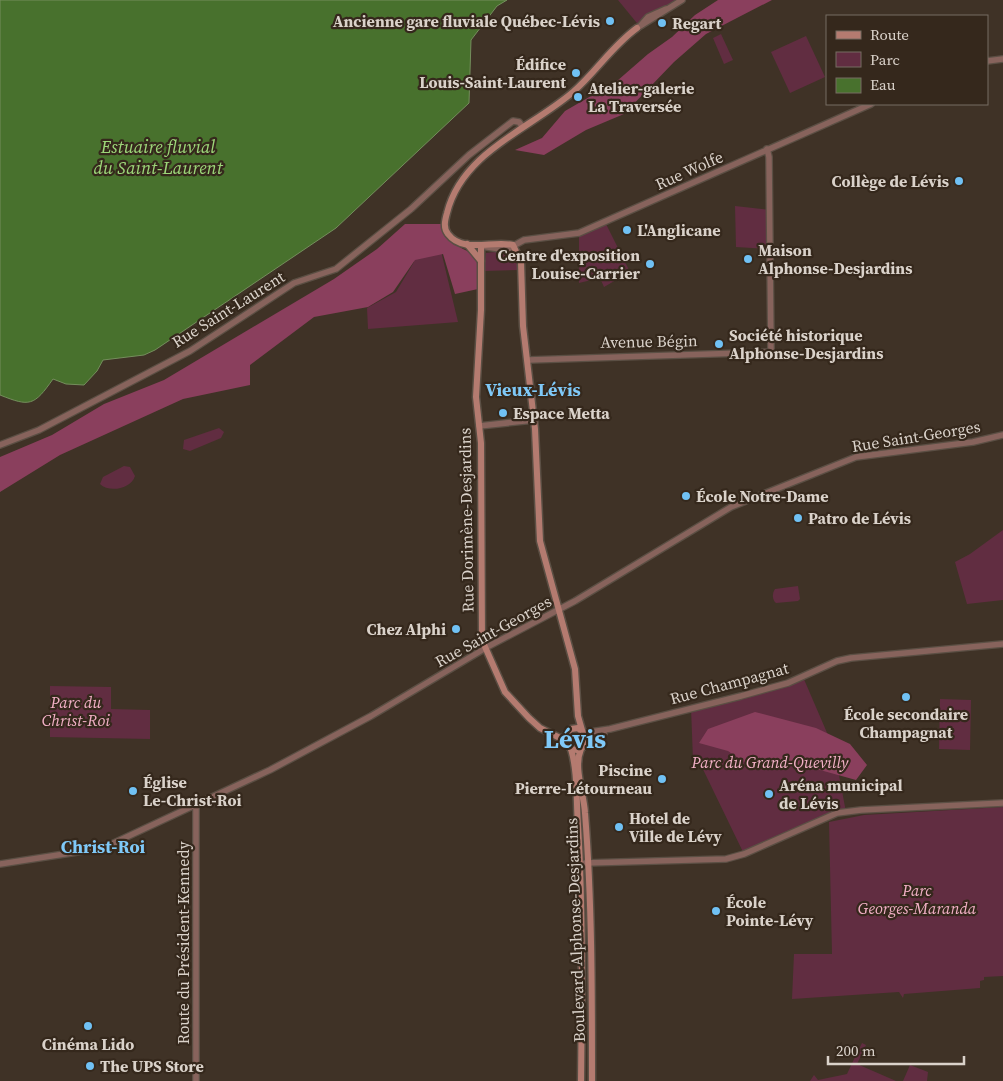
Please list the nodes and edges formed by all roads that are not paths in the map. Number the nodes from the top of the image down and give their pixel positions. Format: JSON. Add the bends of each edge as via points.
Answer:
{"nodes":[{"id":1,"x":682,"y":0,"type":"edge"},
{"id":2,"x":639,"y":27,"type":"joint"},
{"id":3,"x":1003,"y":59,"type":"edge"},
{"id":4,"x":988,"y":61,"type":"edge"},
{"id":5,"x":869,"y":105,"type":"edge"},
{"id":6,"x":522,"y":126,"type":"junction"},
{"id":7,"x":767,"y":149,"type":"junction"},
{"id":8,"x":466,"y":244,"type":"junction"},
{"id":9,"x":513,"y":245,"type":"junction"},
{"id":10,"x":481,"y":246,"type":"junction"},
{"id":11,"x":482,"y":263,"type":"junction"},
{"id":12,"x":528,"y":360,"type":"junction"},
{"id":13,"x":534,"y":420,"type":"junction"},
{"id":14,"x":479,"y":426,"type":"junction"},
{"id":15,"x":1003,"y":435,"type":"edge"},
{"id":16,"x":0,"y":445,"type":"edge"},
{"id":17,"x":560,"y":609,"type":"junction"},
{"id":18,"x":1003,"y":644,"type":"edge"},
{"id":19,"x":485,"y":648,"type":"junction"},
{"id":20,"x":570,"y":655,"type":"junction"},
{"id":21,"x":571,"y":729,"type":"junction"},
{"id":22,"x":610,"y":729,"type":"junction"},
{"id":23,"x":583,"y":731,"type":"junction"},
{"id":24,"x":586,"y":742,"type":"junction"},
{"id":25,"x":565,"y":743,"type":"junction"},
{"id":26,"x":571,"y":749,"type":"junction"},
{"id":27,"x":580,"y":749,"type":"junction"},
{"id":28,"x":1003,"y":803,"type":"edge"},
{"id":29,"x":196,"y":805,"type":"junction"},
{"id":30,"x":580,"y":863,"type":"junction"},
{"id":31,"x":589,"y":863,"type":"junction"},
{"id":32,"x":0,"y":864,"type":"edge"},
{"id":33,"x":196,"y":1081,"type":"edge"},
{"id":34,"x":581,"y":1081,"type":"edge"},
{"id":35,"x":592,"y":1081,"type":"edge"}],
"edges":[{"from":1,"to":2,"type":"street"},
{"from":2,"to":6,"type":"main road","via":[[616,46],[583,83]]},
{"from":3,"to":4,"type":"street"},
{"from":5,"to":7,"type":"street","name":"Rue Wolfe"},
{"from":6,"to":8,"type":"main road","via":[[492,149],[460,184],[452,199],[445,228],[453,239]]},
{"from":6,"to":16,"type":"street","name":"Rue Saint-Laurent","via":[[513,121],[495,134],[410,210],[336,269],[294,283],[190,351],[39,430]]},
{"from":7,"to":9,"type":"street","name":"Rue Wolfe","via":[[579,233],[524,240]]},
{"from":7,"to":12,"type":"street","name":"Avenue Bégin","via":[[771,352]]},
{"from":8,"to":10,"type":"main road"},
{"from":8,"to":11,"type":"main road"},
{"from":9,"to":10,"type":"main road"},
{"from":9,"to":12,"type":"main road","via":[[521,262]]},
{"from":10,"to":11,"type":"main road","name":"Rue Dorimène-Desjardins"},
{"from":11,"to":14,"type":"main road","name":"Rue Dorimène-Desjardins","via":[[476,397]]},
{"from":12,"to":13,"type":"main road"},
{"from":13,"to":14,"type":"street"},
{"from":13,"to":17,"type":"main road","via":[[540,541]]},
{"from":14,"to":19,"type":"main road","name":"Rue Dorimène-Desjardins","via":[[481,610]]},
{"from":15,"to":17,"type":"street","name":"Rue Saint-Georges","via":[[973,442],[862,456],[842,462],[716,515]]},
{"from":17,"to":19,"type":"street","name":"Rue Saint-Georges"},
{"from":17,"to":20,"type":"main road"},
{"from":18,"to":22,"type":"street","name":"Rue Champagnat","via":[[850,658],[788,683]]},
{"from":19,"to":25,"type":"main road","name":"Rue Dorimène-Desjardins","via":[[505,692],[540,728]]},
{"from":19,"to":29,"type":"street","name":"Rue Saint-Georges","via":[[371,716]]},
{"from":20,"to":21,"type":"main road","via":[[574,707]]},
{"from":20,"to":23,"type":"main road","via":[[576,674],[578,716]]},
{"from":21,"to":23,"type":"main road"},
{"from":21,"to":25,"type":"main road","via":[[566,734]]},
{"from":22,"to":23,"type":"street","name":"Rue Champagnat"},
{"from":22,"to":24,"type":"street","name":"Rue Champagnat"},
{"from":23,"to":24,"type":"main road"},
{"from":24,"to":27,"type":"main road"},
{"from":25,"to":26,"type":"main road"},
{"from":26,"to":27,"type":"main road"},
{"from":26,"to":30,"type":"main road","name":"Boulevard Alphonse-Desjardins"},
{"from":27,"to":31,"type":"main road","name":"Boulevard Alphonse-Desjardins","via":[[578,767]]},
{"from":28,"to":31,"type":"street","via":[[837,813],[726,859]]},
{"from":29,"to":32,"type":"street","name":"Rue Saint-Georges","via":[[98,850]]},
{"from":29,"to":33,"type":"street","name":"Route du Président-Kennedy"},
{"from":30,"to":31,"type":"street"},
{"from":30,"to":34,"type":"main road","name":"Boulevard Alphonse-Desjardins","via":[[583,952]]},
{"from":31,"to":35,"type":"main road","name":"Boulevard Alphonse-Desjardins"}]}
